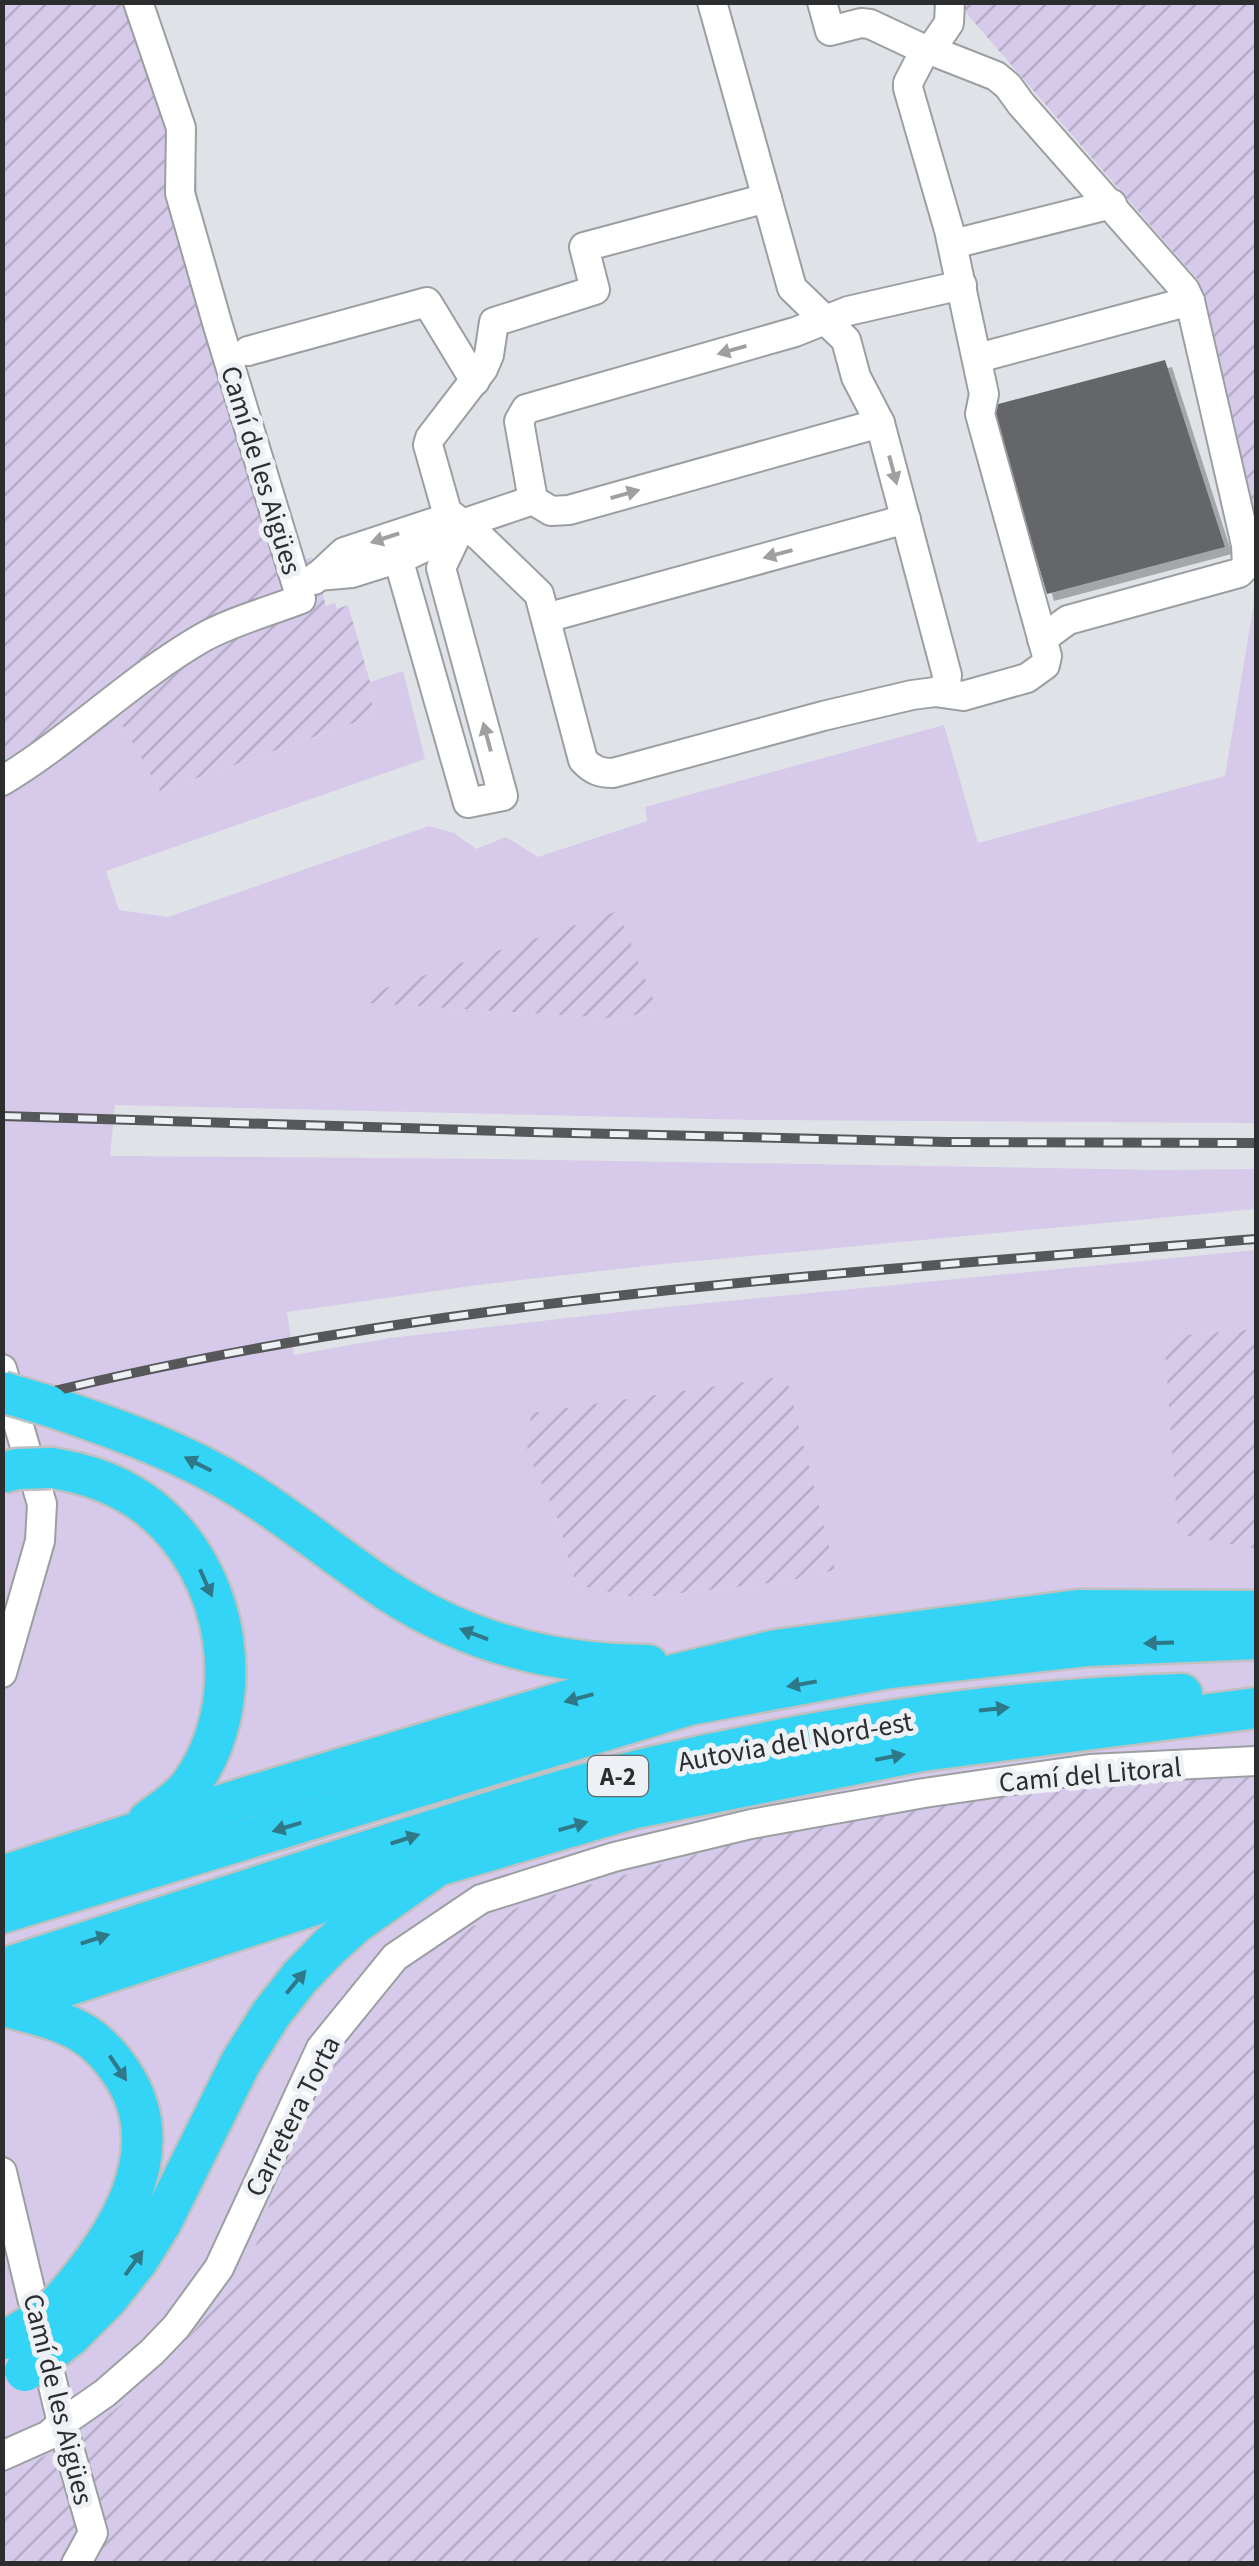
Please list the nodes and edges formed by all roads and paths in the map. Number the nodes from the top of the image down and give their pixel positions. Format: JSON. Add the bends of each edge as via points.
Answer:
{"nodes":[{"id":1,"x":138,"y":2,"type":"edge"},
{"id":2,"x":712,"y":2,"type":"edge"},
{"id":3,"x":822,"y":2,"type":"edge"},
{"id":4,"x":950,"y":2,"type":"edge"},
{"id":5,"x":928,"y":50,"type":"junction"},
{"id":6,"x":768,"y":198,"type":"junction"},
{"id":7,"x":1112,"y":204,"type":"junction"},
{"id":8,"x":952,"y":244,"type":"junction"},
{"id":9,"x":962,"y":285,"type":"junction"},
{"id":10,"x":1190,"y":301,"type":"junction"},
{"id":11,"x":825,"y":320,"type":"junction"},
{"id":12,"x":248,"y":351,"type":"dead end"},
{"id":13,"x":978,"y":358,"type":"junction"},
{"id":14,"x":475,"y":381,"type":"junction"},
{"id":15,"x":880,"y":423,"type":"junction"},
{"id":16,"x":534,"y":500,"type":"junction"},
{"id":17,"x":906,"y":520,"type":"junction"},
{"id":18,"x":462,"y":524,"type":"junction"},
{"id":19,"x":398,"y":558,"type":"junction"},
{"id":20,"x":309,"y":587,"type":"junction"},
{"id":21,"x":546,"y":618,"type":"junction"},
{"id":22,"x":1042,"y":639,"type":"junction"},
{"id":23,"x":945,"y":693,"type":"junction"},
{"id":24,"x":2,"y":781,"type":"edge"},
{"id":25,"x":2,"y":1368,"type":"edge"},
{"id":26,"x":2,"y":1392,"type":"edge"},
{"id":27,"x":2,"y":1473,"type":"edge"},
{"id":28,"x":1256,"y":1611,"type":"edge"},
{"id":29,"x":1256,"y":1639,"type":"edge"},
{"id":30,"x":707,"y":1664,"type":"junction"},
{"id":31,"x":2,"y":1673,"type":"edge"},
{"id":32,"x":1256,"y":1693,"type":"edge"},
{"id":33,"x":1256,"y":1708,"type":"edge"},
{"id":34,"x":1256,"y":1762,"type":"edge"},
{"id":35,"x":924,"y":1793,"type":"joint"},
{"id":36,"x":132,"y":1834,"type":"junction"},
{"id":37,"x":437,"y":1866,"type":"junction"},
{"id":38,"x":2,"y":1876,"type":"edge"},
{"id":39,"x":2,"y":1913,"type":"edge"},
{"id":40,"x":3,"y":1994,"type":"edge"},
{"id":41,"x":2,"y":2172,"type":"edge"},
{"id":42,"x":64,"y":2320,"type":"junction"},
{"id":43,"x":10,"y":2359,"type":"edge"},
{"id":44,"x":62,"y":2423,"type":"junction"},
{"id":45,"x":2,"y":2456,"type":"edge"},
{"id":46,"x":76,"y":2564,"type":"edge"}],
"edges":[{"from":1,"to":20,"type":"street","name":"Camí de les Aigües","via":[[181,128],[180,193],[218,326]]},
{"from":2,"to":6,"type":"street"},
{"from":3,"to":5,"type":"street","via":[[830,32],[870,24]]},
{"from":4,"to":5,"type":"street","via":[[949,23]]},
{"from":5,"to":7,"type":"street","via":[[1008,86]]},
{"from":5,"to":8,"type":"street","via":[[908,88]]},
{"from":6,"to":11,"type":"street","via":[[792,288]]},
{"from":6,"to":14,"type":"street","via":[[584,247],[595,290],[494,322],[489,355]]},
{"from":7,"to":8,"type":"street"},
{"from":7,"to":10,"type":"street"},
{"from":8,"to":9,"type":"street"},
{"from":9,"to":11,"type":"street"},
{"from":9,"to":13,"type":"street"},
{"from":10,"to":13,"type":"street"},
{"from":10,"to":22,"type":"street","via":[[1247,565],[1239,573],[1068,620]]},
{"from":11,"to":15,"type":"street","via":[[846,340]]},
{"from":11,"to":16,"type":"street","one_way":true,"via":[[526,409],[519,421]]},
{"from":12,"to":14,"type":"street","via":[[428,302]]},
{"from":13,"to":22,"type":"street","via":[[980,414]]},
{"from":14,"to":18,"type":"street","via":[[428,445],[447,512]]},
{"from":16,"to":15,"type":"street","one_way":true,"via":[[551,512],[569,510]]},
{"from":15,"to":17,"type":"street","one_way":true},
{"from":16,"to":18,"type":"street"},
{"from":17,"to":21,"type":"street","one_way":true},
{"from":17,"to":23,"type":"street","via":[[948,675]]},
{"from":18,"to":19,"type":"street"},
{"from":19,"to":18,"type":"street","one_way":true,"via":[[468,803],[503,796],[442,568]]},
{"from":18,"to":20,"type":"street","one_way":true,"via":[[435,522],[344,552]]},
{"from":18,"to":21,"type":"street","via":[[539,594]]},
{"from":19,"to":20,"type":"street"},
{"from":20,"to":24,"type":"street","name":"Camí de les Aigües","via":[[204,637]]},
{"from":21,"to":23,"type":"street","via":[[583,760],[601,773],[912,695]]},
{"from":22,"to":23,"type":"street","via":[[1045,665],[1028,678],[963,696]]},
{"from":25,"to":31,"type":"street","via":[[42,1504],[40,1541]]},
{"from":30,"to":26,"type":"highway","one_way":true,"bridge":true,"via":[[573,1662],[457,1628],[390,1593],[218,1474],[147,1440]]},
{"from":27,"to":36,"type":"highway","one_way":true,"bridge":true,"via":[[80,1472],[148,1506],[176,1532],[214,1600],[226,1675],[222,1719],[188,1789]]},
{"from":28,"to":30,"type":"highway","via":[[1078,1610]]},
{"from":29,"to":39,"type":"highway","name":"Autovia del Nord-est","number":"A-2","one_way":true,"via":[[1086,1646],[889,1668],[689,1705]]},
{"from":30,"to":36,"type":"highway","one_way":true},
{"from":40,"to":32,"type":"highway","name":"Autovia del Nord-est","number":"A-2","one_way":true,"via":[[495,1810],[648,1768],[873,1725],[1023,1706]]},
{"from":37,"to":33,"type":"highway","one_way":true,"via":[[631,1808],[922,1750]]},
{"from":34,"to":35,"type":"street","name":"Camí del Litoral","via":[[1090,1769]]},
{"from":35,"to":44,"type":"street","name":"Carretera Torta","via":[[614,1856],[481,1899],[395,1957],[322,2048],[208,2282],[152,2352]]},
{"from":36,"to":38,"type":"highway"},
{"from":37,"to":40,"type":"highway"},
{"from":42,"to":37,"type":"highway","one_way":true,"via":[[107,2299],[138,2260],[240,2062],[300,1977],[358,1922]]},
{"from":40,"to":42,"type":"highway","one_way":true,"via":[[108,2053],[136,2098],[144,2135],[138,2177]]},
{"from":41,"to":44,"type":"street","name":"Camí de les Aigües"},
{"from":42,"to":43,"type":"highway","bridge":true},
{"from":44,"to":45,"type":"street","name":"Carretera Torta"},
{"from":44,"to":46,"type":"street","name":"Camí de les Aigües","via":[[94,2532]]}]}
